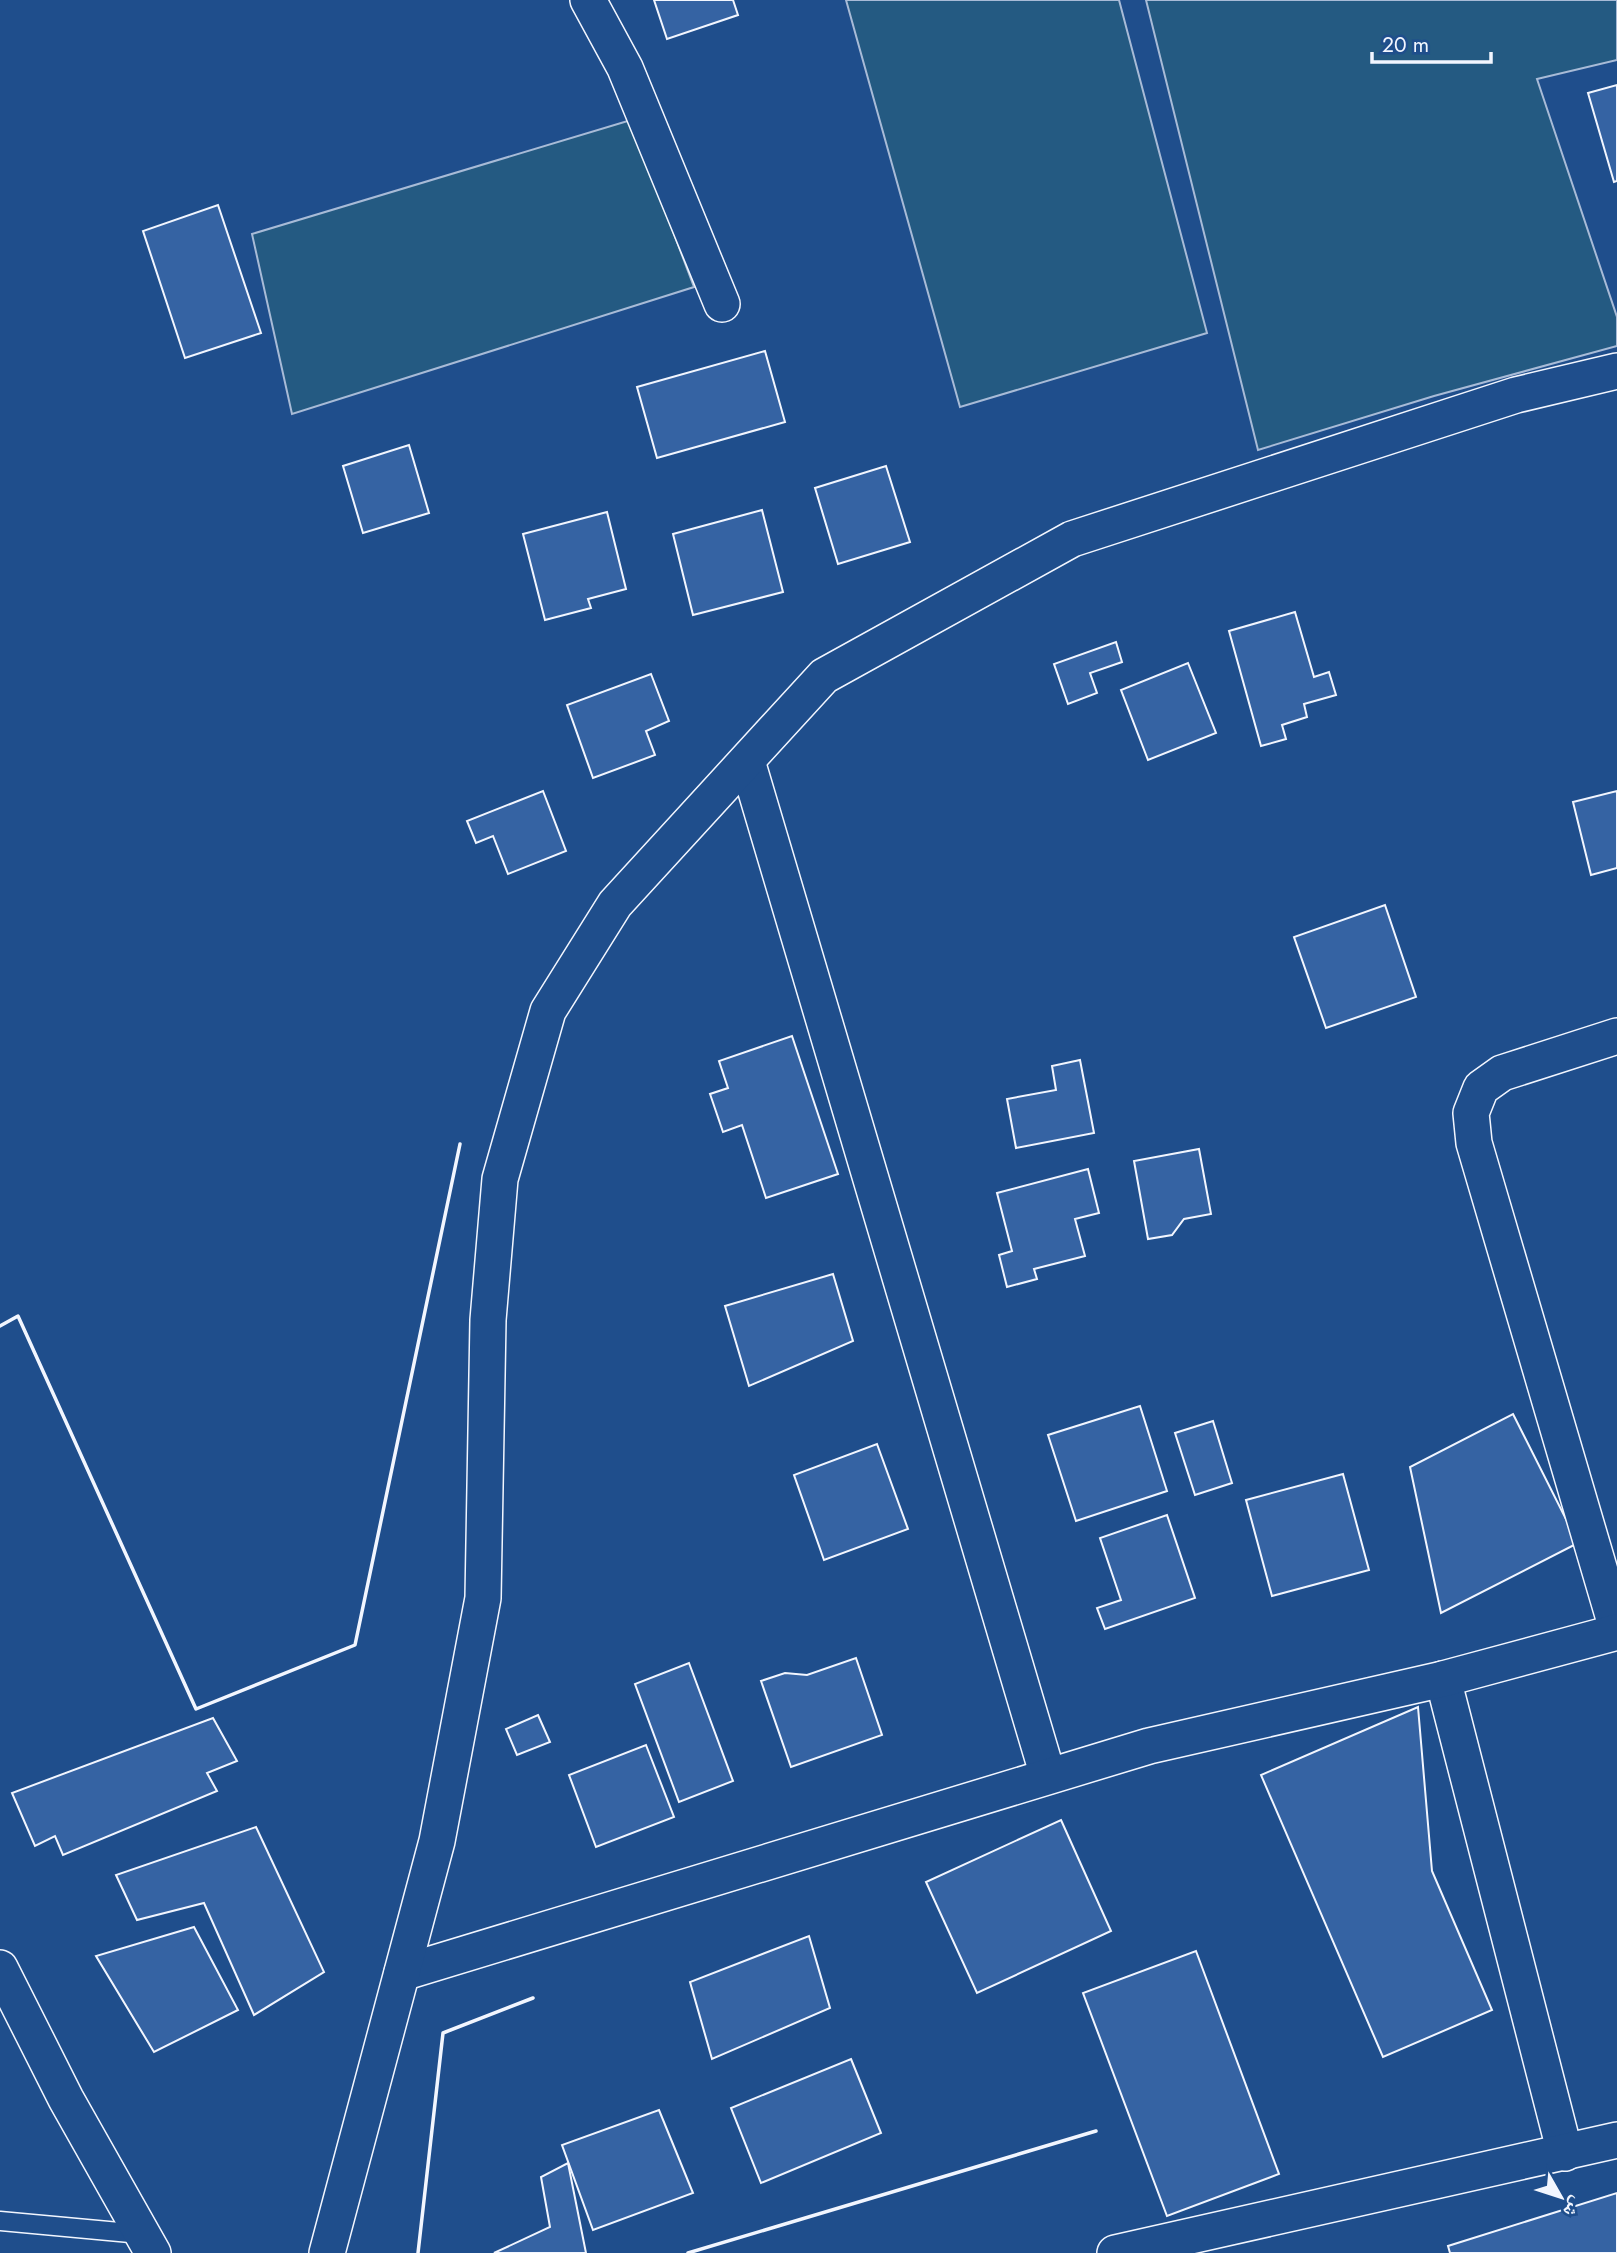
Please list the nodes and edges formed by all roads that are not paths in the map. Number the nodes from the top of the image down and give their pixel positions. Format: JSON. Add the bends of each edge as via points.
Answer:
{"nodes":[{"id":1,"x":588,"y":0,"type":"edge"},
{"id":2,"x":722,"y":304,"type":"dead end"},
{"id":3,"x":1617,"y":370,"type":"edge"},
{"id":4,"x":747,"y":761,"type":"junction"},
{"id":5,"x":1617,"y":1036,"type":"edge"},
{"id":6,"x":1617,"y":1630,"type":"edge"},
{"id":7,"x":1443,"y":1679,"type":"junction"},
{"id":8,"x":1048,"y":1776,"type":"junction"},
{"id":9,"x":0,"y":1968,"type":"edge"},
{"id":10,"x":402,"y":1973,"type":"junction"},
{"id":11,"x":1617,"y":2140,"type":"edge"},
{"id":12,"x":1565,"y":2152,"type":"junction"},
{"id":13,"x":0,"y":2221,"type":"edge"},
{"id":14,"x":147,"y":2244,"type":"edge"},
{"id":15,"x":327,"y":2253,"type":"edge"},
{"id":16,"x":1115,"y":2253,"type":"edge"}],
"edges":[{"from":1,"to":2,"type":"street","via":[[625,68]]},
{"from":3,"to":4,"type":"street","via":[[1516,395],[1072,539],[824,677]]},
{"from":4,"to":8,"type":"street"},
{"from":4,"to":10,"type":"street","via":[[615,904],[548,1011],[500,1179],[488,1320],[483,1598],[437,1841]]},
{"from":5,"to":6,"type":"street","via":[[1502,1073],[1481,1088],[1471,1113],[1474,1143]]},
{"from":6,"to":7,"type":"street"},
{"from":7,"to":8,"type":"street","via":[[1149,1746]]},
{"from":7,"to":12,"type":"street"},
{"from":8,"to":10,"type":"street"},
{"from":9,"to":14,"type":"street"},
{"from":10,"to":15,"type":"street"},
{"from":11,"to":12,"type":"street"},
{"from":12,"to":16,"type":"street"},
{"from":13,"to":14,"type":"lane"}]}
